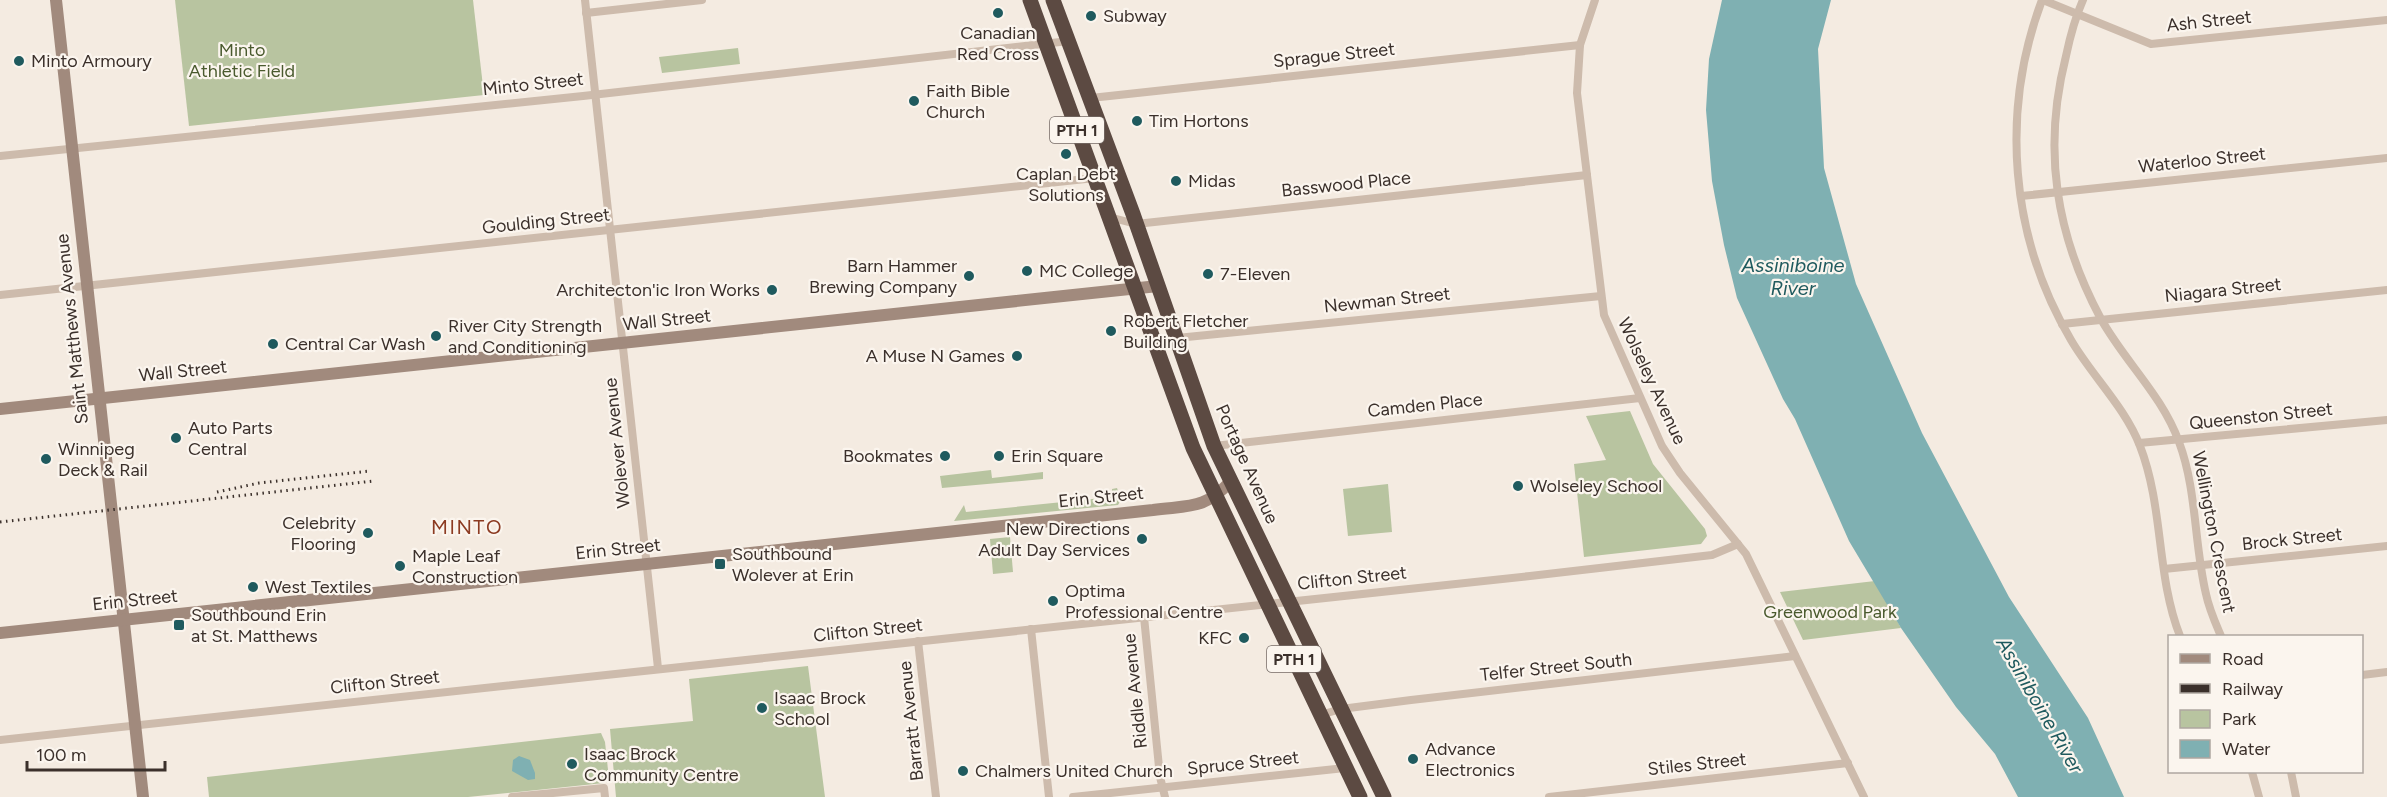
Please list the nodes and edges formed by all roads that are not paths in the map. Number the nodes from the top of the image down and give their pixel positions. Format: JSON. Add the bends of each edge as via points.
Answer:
{"nodes":[{"id":1,"x":56,"y":0,"type":"edge"},
{"id":2,"x":585,"y":0,"type":"edge"},
{"id":3,"x":702,"y":0,"type":"edge"},
{"id":4,"x":1030,"y":0,"type":"edge"},
{"id":5,"x":1053,"y":0,"type":"edge"},
{"id":6,"x":1595,"y":0,"type":"edge"},
{"id":7,"x":2043,"y":0,"type":"edge"},
{"id":8,"x":2083,"y":0,"type":"edge"},
{"id":9,"x":586,"y":12,"type":"junction"},
{"id":10,"x":2076,"y":15,"type":"junction"},
{"id":11,"x":2387,"y":20,"type":"edge"},
{"id":12,"x":1069,"y":41,"type":"junction"},
{"id":13,"x":1046,"y":44,"type":"junction"},
{"id":14,"x":1580,"y":45,"type":"junction"},
{"id":15,"x":596,"y":94,"type":"junction"},
{"id":16,"x":1091,"y":98,"type":"junction"},
{"id":17,"x":72,"y":149,"type":"junction"},
{"id":18,"x":0,"y":156,"type":"edge"},
{"id":19,"x":2387,"y":158,"type":"edge"},
{"id":20,"x":1587,"y":175,"type":"junction"},
{"id":21,"x":1095,"y":178,"type":"junction"},
{"id":22,"x":2056,"y":192,"type":"junction"},
{"id":23,"x":2020,"y":196,"type":"junction"},
{"id":24,"x":1109,"y":217,"type":"junction"},
{"id":25,"x":1136,"y":224,"type":"junction"},
{"id":26,"x":610,"y":230,"type":"junction"},
{"id":27,"x":86,"y":286,"type":"junction"},
{"id":28,"x":1158,"y":286,"type":"junction"},
{"id":29,"x":1136,"y":288,"type":"junction"},
{"id":30,"x":2387,"y":290,"type":"edge"},
{"id":31,"x":0,"y":295,"type":"edge"},
{"id":32,"x":1601,"y":296,"type":"junction"},
{"id":33,"x":2102,"y":319,"type":"junction"},
{"id":34,"x":2062,"y":324,"type":"junction"},
{"id":35,"x":1177,"y":338,"type":"junction"},
{"id":36,"x":623,"y":343,"type":"junction"},
{"id":37,"x":1640,"y":398,"type":"junction"},
{"id":38,"x":98,"y":399,"type":"junction"},
{"id":39,"x":0,"y":409,"type":"edge"},
{"id":40,"x":2387,"y":420,"type":"edge"},
{"id":41,"x":2179,"y":441,"type":"junction"},
{"id":42,"x":2139,"y":443,"type":"junction"},
{"id":43,"x":1214,"y":446,"type":"junction"},
{"id":44,"x":1231,"y":481,"type":"junction"},
{"id":45,"x":1217,"y":496,"type":"junction"},
{"id":46,"x":1738,"y":544,"type":"junction"},
{"id":47,"x":2387,"y":546,"type":"edge"},
{"id":48,"x":647,"y":564,"type":"junction"},
{"id":49,"x":2201,"y":565,"type":"junction"},
{"id":50,"x":2164,"y":569,"type":"junction"},
{"id":51,"x":1289,"y":601,"type":"junction"},
{"id":52,"x":1268,"y":603,"type":"junction"},
{"id":53,"x":1144,"y":617,"type":"junction"},
{"id":54,"x":123,"y":620,"type":"junction"},
{"id":55,"x":1031,"y":629,"type":"junction"},
{"id":56,"x":0,"y":633,"type":"edge"},
{"id":57,"x":2180,"y":635,"type":"edge"},
{"id":58,"x":2221,"y":635,"type":"edge"},
{"id":59,"x":918,"y":641,"type":"junction"},
{"id":60,"x":1795,"y":656,"type":"junction"},
{"id":61,"x":658,"y":669,"type":"junction"},
{"id":62,"x":2387,"y":672,"type":"edge"},
{"id":63,"x":2363,"y":675,"type":"edge"},
{"id":64,"x":1341,"y":709,"type":"junction"},
{"id":65,"x":1320,"y":715,"type":"junction"},
{"id":66,"x":135,"y":726,"type":"junction"},
{"id":67,"x":0,"y":740,"type":"edge"},
{"id":68,"x":1848,"y":764,"type":"junction"},
{"id":69,"x":1345,"y":768,"type":"junction"},
{"id":70,"x":2253,"y":773,"type":"edge"},
{"id":71,"x":2291,"y":773,"type":"edge"},
{"id":72,"x":1164,"y":793,"type":"edge"},
{"id":73,"x":143,"y":797,"type":"edge"},
{"id":74,"x":512,"y":797,"type":"edge"},
{"id":75,"x":605,"y":797,"type":"edge"},
{"id":76,"x":936,"y":797,"type":"edge"},
{"id":77,"x":1049,"y":797,"type":"edge"},
{"id":78,"x":1073,"y":797,"type":"edge"},
{"id":79,"x":1360,"y":797,"type":"edge"},
{"id":80,"x":1384,"y":797,"type":"edge"},
{"id":81,"x":1549,"y":797,"type":"edge"},
{"id":82,"x":1864,"y":797,"type":"edge"},
{"id":83,"x":2259,"y":797,"type":"edge"},
{"id":84,"x":2296,"y":797,"type":"edge"}],
"edges":[{"from":1,"to":17,"type":"main road","name":"Saint Matthews Avenue"},
{"from":2,"to":9,"type":"street","name":"Wolever Avenue"},
{"from":3,"to":9,"type":"street"},
{"from":4,"to":13,"type":"highway","number":"PTH 1"},
{"from":5,"to":12,"type":"highway","name":"Portage Avenue","number":"PTH 1"},
{"from":6,"to":14,"type":"street","name":"Wolseley Avenue"},
{"from":7,"to":10,"type":"street","name":"Ash Street"},
{"from":7,"to":23,"type":"street","via":[[2020,79],[2016,161]]},
{"from":8,"to":10,"type":"street","name":"Wellington Crescent"},
{"from":9,"to":15,"type":"street","name":"Wolever Avenue"},
{"from":10,"to":11,"type":"street","name":"Ash Street","via":[[2151,44]]},
{"from":10,"to":22,"type":"street","name":"Wellington Crescent","via":[[2059,82],[2053,136]]},
{"from":12,"to":13,"type":"street","name":"Minto Street"},
{"from":12,"to":16,"type":"highway","name":"Portage Avenue","number":"PTH 1"},
{"from":13,"to":15,"type":"street","name":"Minto Street"},
{"from":13,"to":21,"type":"highway","number":"PTH 1"},
{"from":14,"to":16,"type":"street","name":"Sprague Street"},
{"from":14,"to":20,"type":"street","name":"Wolseley Avenue","via":[[1577,93]]},
{"from":15,"to":17,"type":"street","name":"Minto Street"},
{"from":15,"to":26,"type":"street","name":"Wolever Avenue"},
{"from":16,"to":25,"type":"highway","name":"Portage Avenue","number":"PTH 1"},
{"from":17,"to":18,"type":"street","name":"Minto Street"},
{"from":17,"to":27,"type":"main road","name":"Saint Matthews Avenue"},
{"from":19,"to":22,"type":"street","name":"Waterloo Street"},
{"from":20,"to":25,"type":"street","name":"Basswood Place"},
{"from":20,"to":32,"type":"street","name":"Wolseley Avenue"},
{"from":21,"to":24,"type":"highway","number":"PTH 1"},
{"from":21,"to":26,"type":"street","name":"Goulding Street"},
{"from":22,"to":23,"type":"street","name":"Waterloo Street"},
{"from":22,"to":33,"type":"street","name":"Wellington Crescent","via":[[2073,256]]},
{"from":23,"to":34,"type":"street","via":[[2035,260]]},
{"from":24,"to":25,"type":"street","name":"Basswood Place"},
{"from":24,"to":29,"type":"highway","number":"PTH 1"},
{"from":25,"to":28,"type":"highway","name":"Portage Avenue","number":"PTH 1"},
{"from":26,"to":27,"type":"street","name":"Goulding Street"},
{"from":26,"to":36,"type":"street","name":"Wolever Avenue"},
{"from":27,"to":31,"type":"street","name":"Goulding Street"},
{"from":27,"to":38,"type":"main road","name":"Saint Matthews Avenue"},
{"from":28,"to":29,"type":"main road","name":"Wall Street"},
{"from":28,"to":35,"type":"highway","name":"Portage Avenue","number":"PTH 1"},
{"from":29,"to":36,"type":"main road","name":"Wall Street"},
{"from":29,"to":45,"type":"highway","number":"PTH 1","via":[[1193,448]]},
{"from":30,"to":33,"type":"street","name":"Niagara Street"},
{"from":32,"to":35,"type":"street","name":"Newman Street"},
{"from":32,"to":37,"type":"street","name":"Wolseley Avenue","via":[[1608,326]]},
{"from":33,"to":34,"type":"street","name":"Niagara Street"},
{"from":33,"to":41,"type":"street","name":"Wellington Crescent","via":[[2160,403]]},
{"from":34,"to":42,"type":"street"},
{"from":35,"to":43,"type":"highway","name":"Portage Avenue","number":"PTH 1"},
{"from":36,"to":38,"type":"main road","name":"Wall Street"},
{"from":36,"to":48,"type":"street","name":"Wolever Avenue"},
{"from":37,"to":43,"type":"street","name":"Camden Place"},
{"from":37,"to":46,"type":"street","name":"Wolseley Avenue","via":[[1668,456]]},
{"from":38,"to":39,"type":"main road","name":"Wall Street"},
{"from":38,"to":54,"type":"main road","name":"Saint Matthews Avenue"},
{"from":40,"to":41,"type":"street","name":"Queenston Street"},
{"from":41,"to":42,"type":"street","name":"Queenston Street"},
{"from":41,"to":49,"type":"street","name":"Wellington Crescent","via":[[2192,496]]},
{"from":42,"to":50,"type":"street","via":[[2152,488]]},
{"from":43,"to":44,"type":"highway","name":"Portage Avenue","number":"PTH 1"},
{"from":44,"to":45,"type":"main road","name":"Erin Street"},
{"from":44,"to":51,"type":"highway","name":"Portage Avenue","number":"PTH 1"},
{"from":45,"to":48,"type":"main road","name":"Erin Street","via":[[1204,503],[1153,510]]},
{"from":45,"to":52,"type":"highway","number":"PTH 1"},
{"from":46,"to":51,"type":"street","name":"Clifton Street","via":[[1712,555]]},
{"from":46,"to":60,"type":"street","name":"Wolseley Avenue"},
{"from":47,"to":49,"type":"street","name":"Brock Street"},
{"from":48,"to":54,"type":"main road","name":"Erin Street"},
{"from":48,"to":61,"type":"street","name":"Wolever Avenue"},
{"from":49,"to":50,"type":"street","name":"Brock Street"},
{"from":49,"to":58,"type":"street","name":"Wellington Crescent","via":[[2208,603]]},
{"from":50,"to":57,"type":"street"},
{"from":51,"to":52,"type":"street","name":"Clifton Street"},
{"from":51,"to":64,"type":"highway","name":"Portage Avenue","number":"PTH 1"},
{"from":52,"to":53,"type":"street","name":"Clifton Street"},
{"from":52,"to":65,"type":"highway","number":"PTH 1"},
{"from":53,"to":55,"type":"street","name":"Clifton Street"},
{"from":53,"to":72,"type":"street","name":"Riddle Avenue"},
{"from":54,"to":56,"type":"main road","name":"Erin Street"},
{"from":54,"to":66,"type":"main road","name":"Saint Matthews Avenue"},
{"from":55,"to":59,"type":"street","name":"Clifton Street"},
{"from":55,"to":77,"type":"street"},
{"from":59,"to":61,"type":"street","name":"Clifton Street"},
{"from":59,"to":76,"type":"street","name":"Barratt Avenue"},
{"from":60,"to":64,"type":"street","name":"Telfer Street South"},
{"from":60,"to":68,"type":"street","name":"Wolseley Avenue"},
{"from":61,"to":66,"type":"street","name":"Clifton Street"},
{"from":62,"to":63,"type":"street"},
{"from":64,"to":65,"type":"street","name":"Telfer Street South"},
{"from":64,"to":80,"type":"highway","name":"Portage Avenue","number":"PTH 1"},
{"from":65,"to":69,"type":"highway","number":"PTH 1"},
{"from":66,"to":67,"type":"street","name":"Clifton Street"},
{"from":66,"to":73,"type":"main road","name":"Saint Matthews Avenue"},
{"from":68,"to":81,"type":"street","name":"Stiles Street"},
{"from":68,"to":82,"type":"street","name":"Wolseley Avenue"},
{"from":69,"to":72,"type":"street","name":"Spruce Street"},
{"from":69,"to":79,"type":"highway","number":"PTH 1"},
{"from":70,"to":83,"type":"street"},
{"from":71,"to":84,"type":"street"},
{"from":72,"to":78,"type":"street","name":"Spruce Street"},
{"from":74,"to":75,"type":"street","via":[[604,788]]}]}
